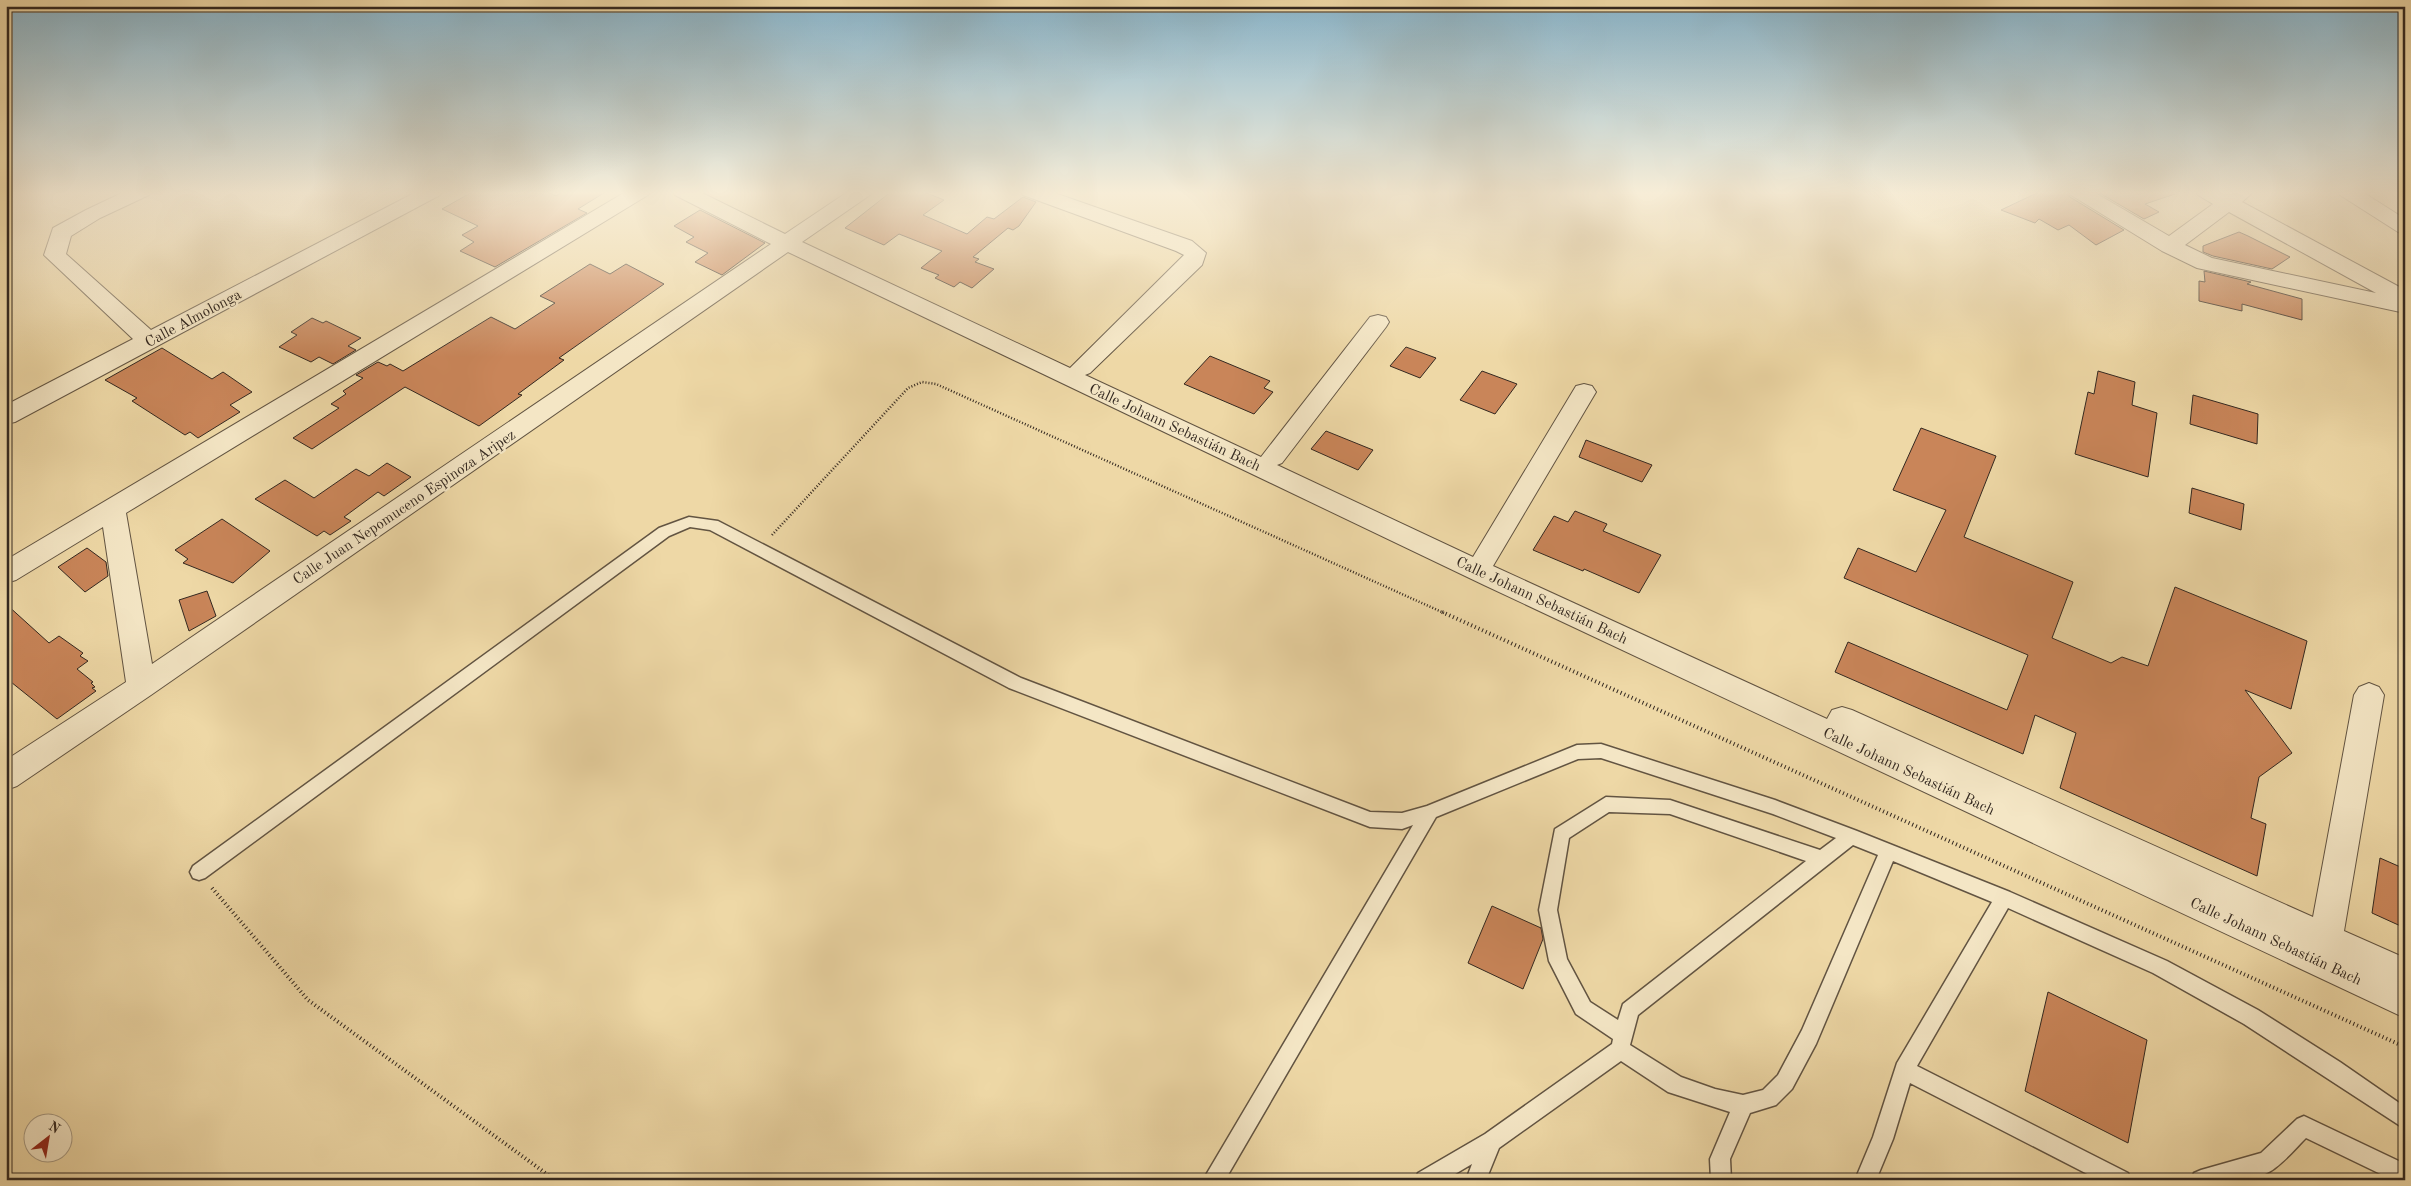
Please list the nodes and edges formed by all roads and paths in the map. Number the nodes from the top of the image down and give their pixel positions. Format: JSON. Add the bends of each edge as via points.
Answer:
{"nodes":[{"id":1,"x":57,"y":246,"type":"edge"},
{"id":2,"x":328,"y":246,"type":"edge"},
{"id":3,"x":550,"y":246,"type":"edge"},
{"id":4,"x":783,"y":246,"type":"edge"},
{"id":5,"x":809,"y":246,"type":"edge"},
{"id":6,"x":810,"y":246,"type":"edge"},
{"id":7,"x":1185,"y":246,"type":"edge"},
{"id":8,"x":2170,"y":246,"type":"edge"},
{"id":9,"x":2316,"y":246,"type":"edge"},
{"id":10,"x":2405,"y":299,"type":"edge"},
{"id":11,"x":2405,"y":306,"type":"edge"},
{"id":12,"x":1378,"y":322,"type":"dead end"},
{"id":13,"x":149,"y":341,"type":"junction"},
{"id":14,"x":1082,"y":368,"type":"junction"},
{"id":15,"x":1584,"y":392,"type":"dead end"},
{"id":16,"x":6,"y":416,"type":"edge"},
{"id":17,"x":1273,"y":457,"type":"junction"},
{"id":18,"x":113,"y":510,"type":"junction"},
{"id":19,"x":759,"y":548,"type":"junction"},
{"id":20,"x":1486,"y":558,"type":"junction"},
{"id":21,"x":6,"y":573,"type":"edge"},
{"id":22,"x":141,"y":687,"type":"junction"},
{"id":23,"x":2369,"y":695,"type":"dead end"},
{"id":24,"x":6,"y":777,"type":"edge"},
{"id":25,"x":1430,"y":812,"type":"junction"},
{"id":26,"x":1851,"y":836,"type":"junction"},
{"id":27,"x":1888,"y":851,"type":"junction"},
{"id":28,"x":1822,"y":858,"type":"junction"},
{"id":29,"x":199,"y":872,"type":"joint"},
{"id":30,"x":2004,"y":898,"type":"junction"},
{"id":31,"x":2326,"y":938,"type":"junction"},
{"id":32,"x":2405,"y":975,"type":"edge"},
{"id":33,"x":2405,"y":1001,"type":"edge"},
{"id":34,"x":1621,"y":1042,"type":"junction"},
{"id":35,"x":2405,"y":1047,"type":"edge"},
{"id":36,"x":1904,"y":1070,"type":"junction"},
{"id":37,"x":1743,"y":1105,"type":"junction"},
{"id":38,"x":2405,"y":1119,"type":"edge"},
{"id":39,"x":1492,"y":1141,"type":"junction"},
{"id":40,"x":2405,"y":1175,"type":"edge"},
{"id":41,"x":555,"y":1180,"type":"edge"},
{"id":42,"x":1213,"y":1180,"type":"edge"},
{"id":43,"x":1425,"y":1180,"type":"edge"},
{"id":44,"x":1476,"y":1180,"type":"edge"},
{"id":45,"x":1721,"y":1180,"type":"edge"},
{"id":46,"x":1865,"y":1180,"type":"edge"},
{"id":47,"x":2121,"y":1180,"type":"edge"},
{"id":48,"x":2201,"y":1180,"type":"edge"}],
"edges":[{"from":1,"to":13,"type":"street","via":[[55,255]]},
{"from":2,"to":13,"type":"street","name":"Calle Almolonga"},
{"from":3,"to":18,"type":"street"},
{"from":4,"to":22,"type":"street","name":"Calle Juan Nepomuceno Espinoza Aripez"},
{"from":5,"to":33,"type":"street","name":"Calle Johann Sebastián Bach","via":[[1503,582]]},
{"from":6,"to":14,"type":"street","name":"Calle Johann Sebastián Bach"},
{"from":7,"to":14,"type":"street","via":[[1195,253],[1194,260]]},
{"from":8,"to":11,"type":"street","via":[[2226,269]]},
{"from":9,"to":10,"type":"street"},
{"from":12,"to":17,"type":"street"},
{"from":13,"to":16,"type":"street","name":"Calle Almolonga"},
{"from":14,"to":17,"type":"street","name":"Calle Johann Sebastián Bach"},
{"from":15,"to":20,"type":"street"},
{"from":17,"to":20,"type":"street","name":"Calle Johann Sebastián Bach"},
{"from":18,"to":21,"type":"street"},
{"from":18,"to":22,"type":"street"},
{"from":19,"to":25,"type":"lane","via":[[1015,683],[1370,819],[1402,821]]},
{"from":19,"to":29,"type":"lane","via":[[713,525],[689,522],[664,532]]},
{"from":19,"to":35,"type":"path","via":[[908,388],[922,382],[936,384]]},
{"from":20,"to":31,"type":"street","name":"Calle Johann Sebastián Bach"},
{"from":22,"to":24,"type":"street","name":"Calle Juan Nepomuceno Espinoza Aripez"},
{"from":23,"to":31,"type":"street"},
{"from":25,"to":26,"type":"lane","via":[[1590,750],[1774,807]]},
{"from":25,"to":42,"type":"lane"},
{"from":26,"to":27,"type":"lane"},
{"from":26,"to":28,"type":"lane"},
{"from":27,"to":30,"type":"lane"},
{"from":27,"to":37,"type":"lane","via":[[1838,971],[1785,1082],[1770,1098]]},
{"from":28,"to":34,"type":"lane","via":[[1630,1010]]},
{"from":28,"to":34,"type":"lane","via":[[1670,807],[1606,804],[1561,834],[1548,910],[1558,961],[1583,1008]]},
{"from":29,"to":41,"type":"path","via":[[308,1000]]},
{"from":30,"to":36,"type":"lane"},
{"from":30,"to":38,"type":"lane","via":[[2160,967],[2251,1017]]},
{"from":31,"to":32,"type":"street","name":"Calle Johann Sebastián Bach"},
{"from":34,"to":37,"type":"lane","via":[[1675,1086]]},
{"from":34,"to":39,"type":"lane"},
{"from":36,"to":46,"type":"lane","via":[[1883,1140]]},
{"from":36,"to":47,"type":"lane"},
{"from":37,"to":45,"type":"lane","via":[[1720,1159]]},
{"from":39,"to":43,"type":"lane"},
{"from":39,"to":44,"type":"lane"},
{"from":40,"to":48,"type":"lane","via":[[2304,1126],[2267,1162]]}]}
